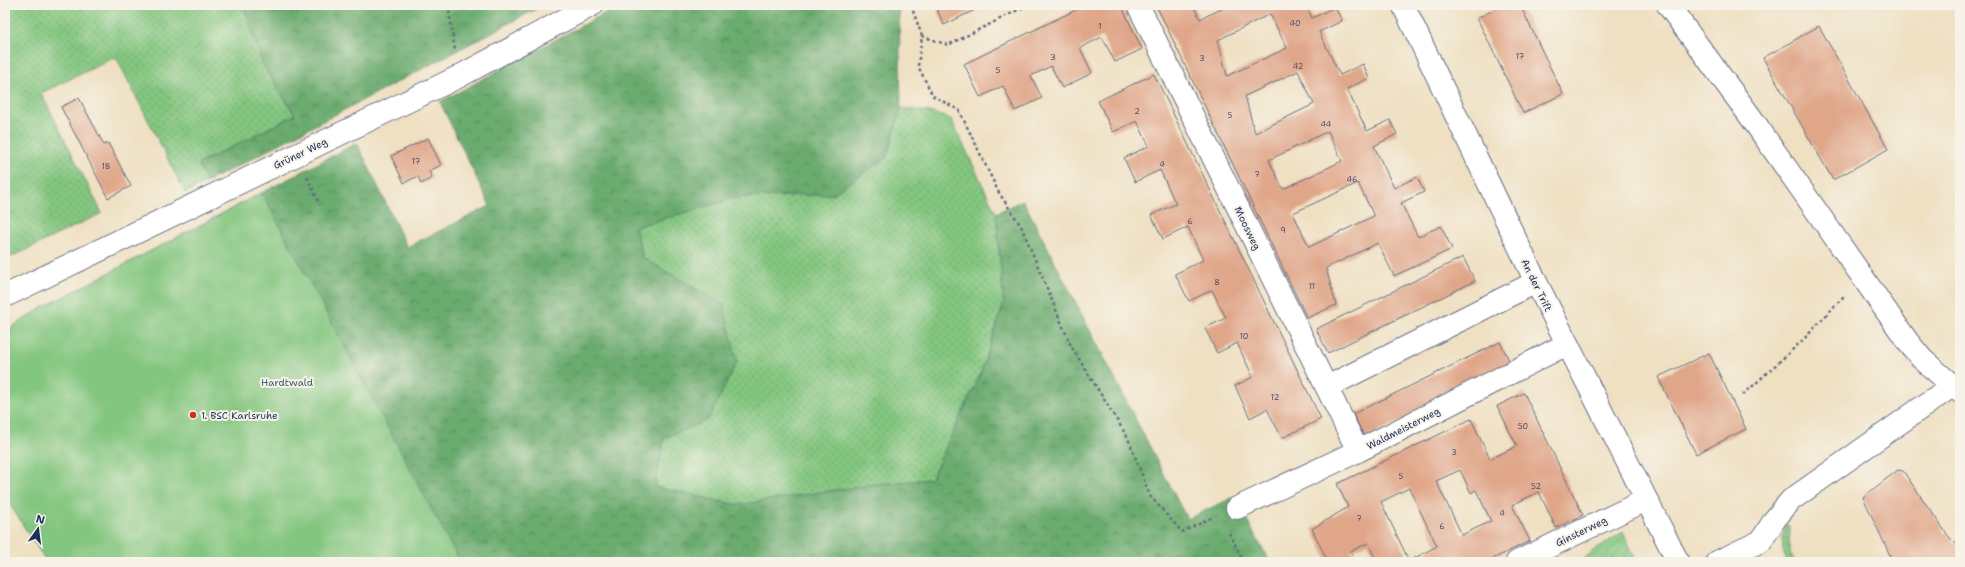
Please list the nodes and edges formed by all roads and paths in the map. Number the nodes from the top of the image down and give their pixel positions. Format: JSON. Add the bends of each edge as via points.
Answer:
{"nodes":[{"id":1,"x":448,"y":5,"type":"edge"},
{"id":2,"x":592,"y":5,"type":"edge"},
{"id":3,"x":911,"y":5,"type":"edge"},
{"id":4,"x":1028,"y":5,"type":"edge"},
{"id":5,"x":1138,"y":5,"type":"edge"},
{"id":6,"x":1403,"y":5,"type":"edge"},
{"id":7,"x":1668,"y":5,"type":"edge"},
{"id":8,"x":922,"y":36,"type":"junction"},
{"id":9,"x":458,"y":77,"type":"junction"},
{"id":10,"x":1859,"y":273,"type":"junction"},
{"id":11,"x":1536,"y":282,"type":"junction"},
{"id":12,"x":5,"y":296,"type":"edge"},
{"id":13,"x":1567,"y":344,"type":"junction"},
{"id":14,"x":1327,"y":387,"type":"junction"},
{"id":15,"x":1956,"y":389,"type":"edge"},
{"id":16,"x":1743,"y":395,"type":"dead end"},
{"id":17,"x":1358,"y":451,"type":"junction"},
{"id":18,"x":1646,"y":500,"type":"junction"},
{"id":19,"x":1228,"y":511,"type":"joint"},
{"id":20,"x":1516,"y":562,"type":"edge"},
{"id":21,"x":1678,"y":562,"type":"edge"},
{"id":22,"x":1717,"y":562,"type":"edge"}],
"edges":[{"from":1,"to":9,"type":"path"},
{"from":2,"to":9,"type":"street","name":"Grüner Weg"},
{"from":3,"to":8,"type":"path"},
{"from":4,"to":8,"type":"path","via":[[948,45]]},
{"from":5,"to":14,"type":"street","name":"Moosweg"},
{"from":6,"to":11,"type":"street","name":"An der Trift"},
{"from":7,"to":10,"type":"street","via":[[1750,116]]},
{"from":8,"to":19,"type":"path","via":[[918,66],[933,96],[959,110],[999,193],[1021,226],[1071,346],[1128,438],[1150,496],[1182,532]]},
{"from":9,"to":12,"type":"street","name":"Grüner Weg"},
{"from":10,"to":15,"type":"street","via":[[1922,359]]},
{"from":10,"to":16,"type":"path","via":[[1841,300]]},
{"from":11,"to":13,"type":"street","name":"An der Trift"},
{"from":11,"to":14,"type":"street"},
{"from":13,"to":17,"type":"street","name":"Waldmeisterweg"},
{"from":13,"to":18,"type":"street","name":"An der Trift"},
{"from":14,"to":17,"type":"street","name":"Moosweg"},
{"from":15,"to":22,"type":"street","via":[[1791,500],[1761,541]]},
{"from":17,"to":19,"type":"street","name":"Waldmeisterweg"},
{"from":18,"to":20,"type":"street","name":"Ginsterweg"},
{"from":18,"to":21,"type":"street","name":"An der Trift"}]}
